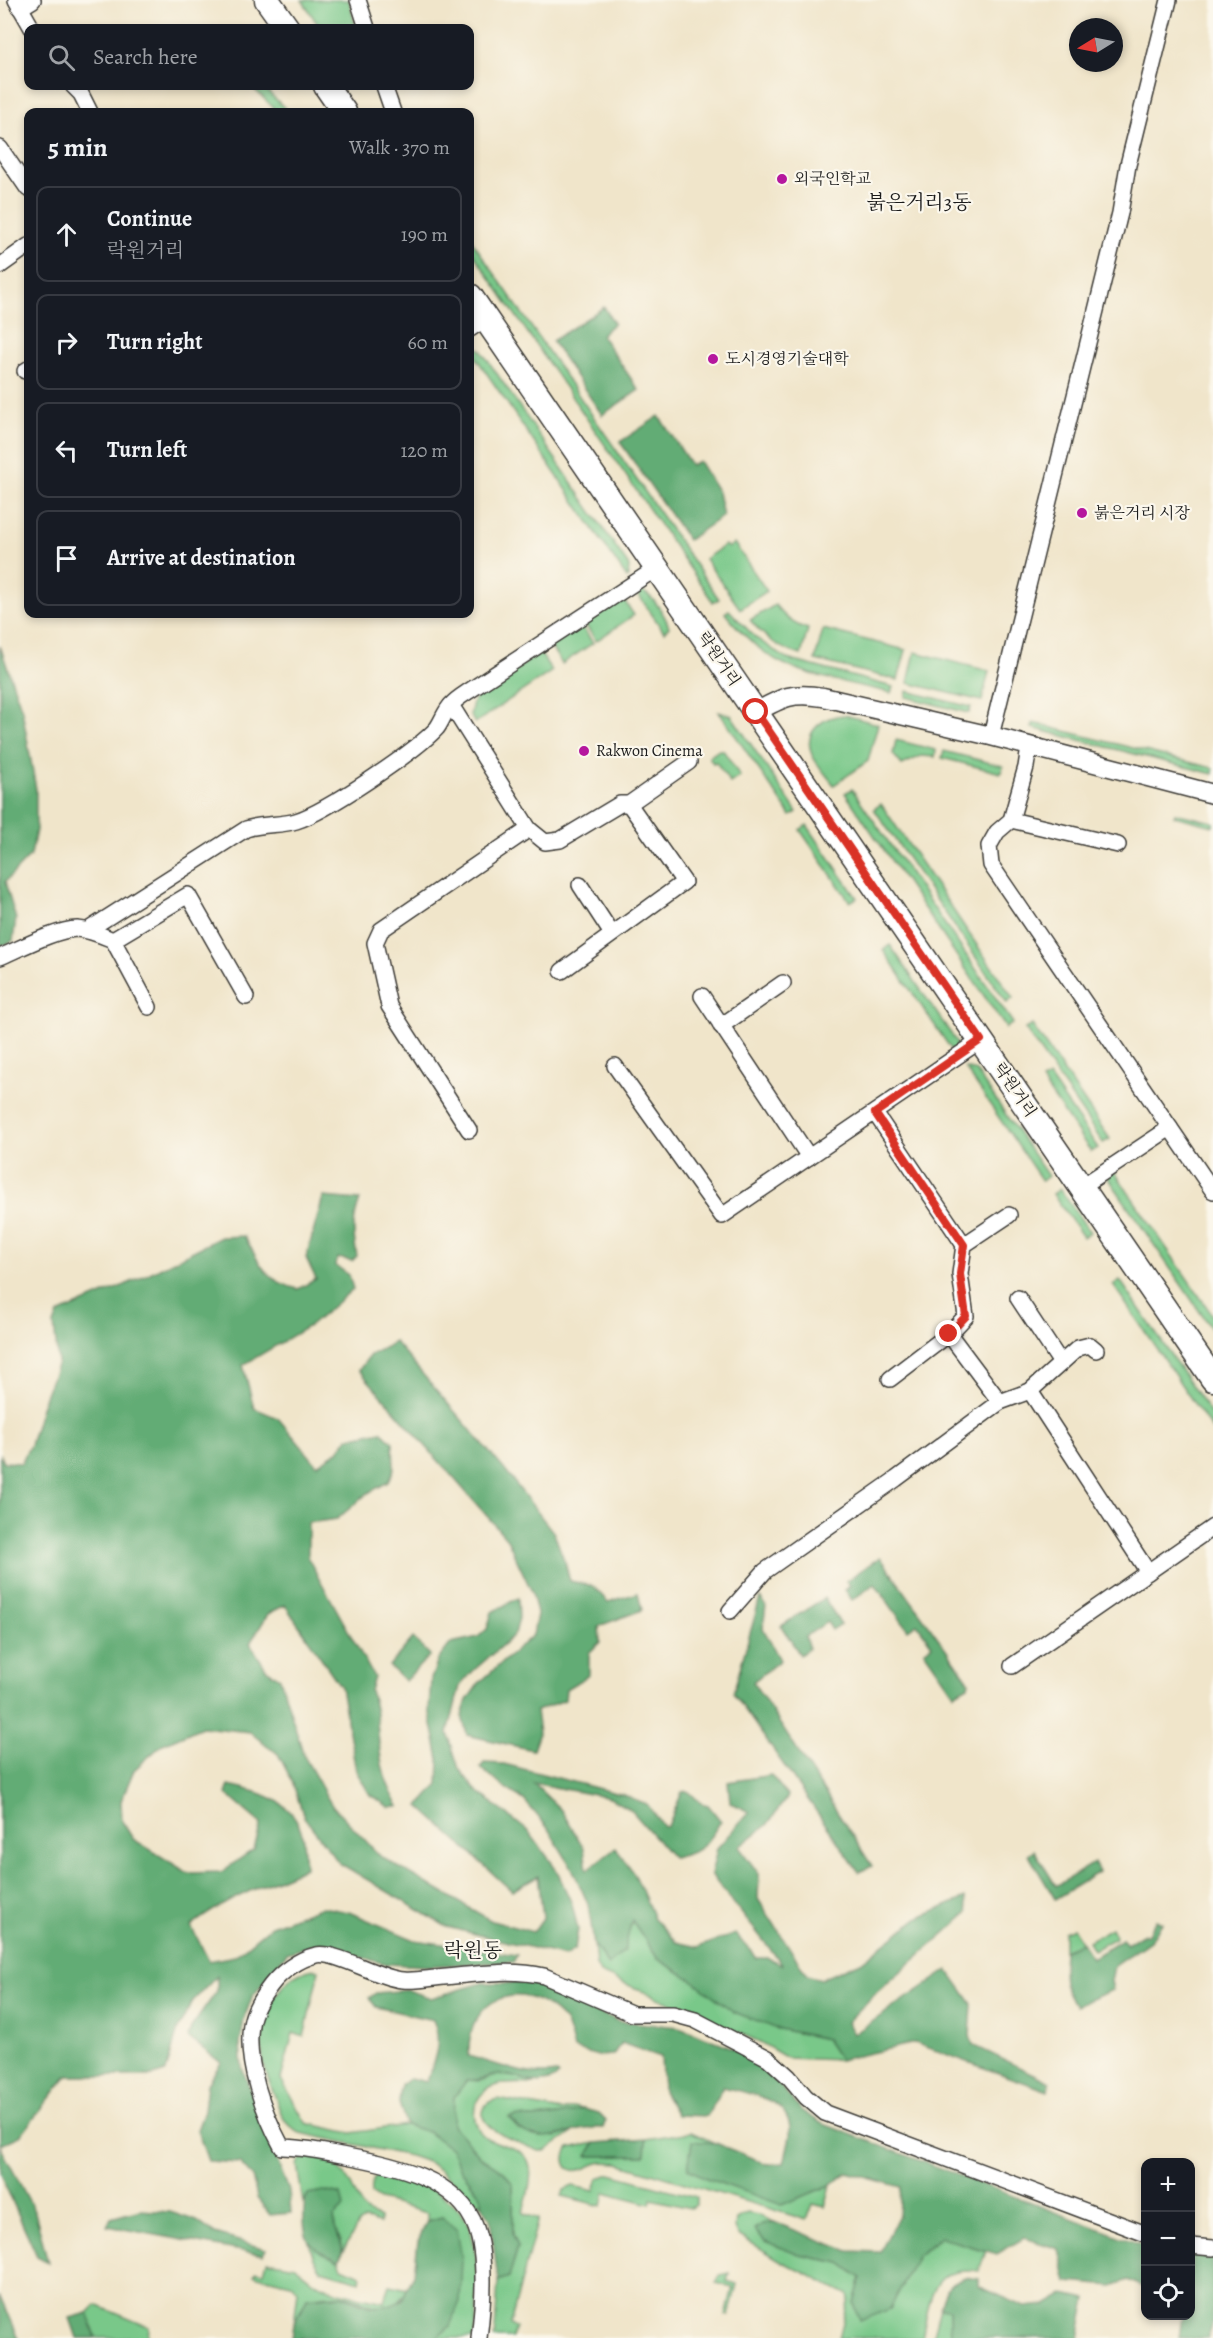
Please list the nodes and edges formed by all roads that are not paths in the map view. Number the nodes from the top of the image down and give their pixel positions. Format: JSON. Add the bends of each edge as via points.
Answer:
{"nodes":[{"id":1,"x":267,"y":0,"type":"edge"},
{"id":2,"x":358,"y":0,"type":"edge"},
{"id":3,"x":1169,"y":0,"type":"edge"},
{"id":4,"x":23,"y":3,"type":"edge"},
{"id":5,"x":31,"y":24,"type":"edge"},
{"id":6,"x":284,"y":24,"type":"edge"},
{"id":7,"x":366,"y":24,"type":"edge"},
{"id":8,"x":77,"y":90,"type":"edge"},
{"id":9,"x":329,"y":90,"type":"edge"},
{"id":10,"x":385,"y":90,"type":"edge"},
{"id":11,"x":88,"y":108,"type":"edge"},
{"id":12,"x":341,"y":108,"type":"edge"},
{"id":13,"x":392,"y":108,"type":"edge"},
{"id":14,"x":0,"y":148,"type":"edge"},
{"id":15,"x":24,"y":183,"type":"edge"},
{"id":16,"x":24,"y":249,"type":"edge"},
{"id":17,"x":0,"y":266,"type":"edge"},
{"id":18,"x":477,"y":324,"type":"edge"},
{"id":19,"x":657,"y":568,"type":"junction"},
{"id":20,"x":451,"y":705,"type":"junction"},
{"id":21,"x":756,"y":712,"type":"junction"},
{"id":22,"x":991,"y":736,"type":"junction"},
{"id":23,"x":1029,"y":747,"type":"junction"},
{"id":24,"x":689,"y":762,"type":"dead end"},
{"id":25,"x":1213,"y":794,"type":"edge"},
{"id":26,"x":629,"y":804,"type":"junction"},
{"id":27,"x":1011,"y":820,"type":"junction"},
{"id":28,"x":529,"y":829,"type":"junction"},
{"id":29,"x":1118,"y":845,"type":"dead end"},
{"id":30,"x":580,"y":885,"type":"dead end"},
{"id":31,"x":88,"y":930,"type":"junction"},
{"id":32,"x":612,"y":934,"type":"junction"},
{"id":33,"x":113,"y":940,"type":"junction"},
{"id":34,"x":0,"y":957,"type":"edge"},
{"id":35,"x":562,"y":971,"type":"dead end"},
{"id":36,"x":783,"y":983,"type":"dead end"},
{"id":37,"x":702,"y":996,"type":"dead end"},
{"id":38,"x":246,"y":997,"type":"dead end"},
{"id":39,"x":149,"y":1007,"type":"dead end"},
{"id":40,"x":721,"y":1026,"type":"junction"},
{"id":41,"x":981,"y":1040,"type":"junction"},
{"id":42,"x":615,"y":1066,"type":"dead end"},
{"id":43,"x":875,"y":1113,"type":"junction"},
{"id":44,"x":1170,"y":1128,"type":"junction"},
{"id":45,"x":469,"y":1130,"type":"dead end"},
{"id":46,"x":809,"y":1157,"type":"junction"},
{"id":47,"x":1081,"y":1187,"type":"junction"},
{"id":48,"x":1213,"y":1191,"type":"edge"},
{"id":49,"x":1010,"y":1215,"type":"dead end"},
{"id":50,"x":964,"y":1245,"type":"junction"},
{"id":51,"x":1018,"y":1298,"type":"dead end"},
{"id":52,"x":949,"y":1334,"type":"junction"},
{"id":53,"x":1096,"y":1350,"type":"dead end"},
{"id":54,"x":1061,"y":1363,"type":"junction"},
{"id":55,"x":890,"y":1379,"type":"dead end"},
{"id":56,"x":1213,"y":1379,"type":"edge"},
{"id":57,"x":1030,"y":1390,"type":"junction"},
{"id":58,"x":1000,"y":1402,"type":"junction"},
{"id":59,"x":1213,"y":1527,"type":"edge"},
{"id":60,"x":1148,"y":1572,"type":"junction"},
{"id":61,"x":730,"y":1611,"type":"dead end"},
{"id":62,"x":1012,"y":1666,"type":"dead end"},
{"id":63,"x":1141,"y":2232,"type":"edge"},
{"id":64,"x":1195,"y":2246,"type":"edge"},
{"id":65,"x":1213,"y":2248,"type":"edge"},
{"id":66,"x":479,"y":2338,"type":"edge"}],
"edges":[{"from":1,"to":6,"type":"main road"},
{"from":2,"to":7,"type":"street"},
{"from":3,"to":22,"type":"street"},
{"from":4,"to":5,"type":"street"},
{"from":8,"to":11,"type":"street"},
{"from":9,"to":12,"type":"main road"},
{"from":10,"to":13,"type":"street"},
{"from":14,"to":15,"type":"street"},
{"from":16,"to":17,"type":"street"},
{"from":18,"to":19,"type":"main road","name":"락원거리"},
{"from":19,"to":20,"type":"street"},
{"from":19,"to":21,"type":"main road","name":"락원거리"},
{"from":20,"to":28,"type":"street"},
{"from":20,"to":31,"type":"street","via":[[437,728],[405,754],[320,811],[295,822],[246,829]]},
{"from":21,"to":22,"type":"street","via":[[800,693]]},
{"from":21,"to":41,"type":"main road","name":"락원거리"},
{"from":22,"to":23,"type":"street"},
{"from":23,"to":25,"type":"street"},
{"from":23,"to":27,"type":"street"},
{"from":24,"to":26,"type":"street"},
{"from":26,"to":28,"type":"street","via":[[621,804],[560,840],[545,843]]},
{"from":26,"to":32,"type":"street","via":[[684,882]]},
{"from":27,"to":29,"type":"street"},
{"from":27,"to":44,"type":"street","via":[[988,846],[991,865]]},
{"from":28,"to":45,"type":"street","via":[[381,930],[375,943],[389,1006]]},
{"from":30,"to":32,"type":"street"},
{"from":31,"to":33,"type":"street"},
{"from":31,"to":34,"type":"street","via":[[74,929]]},
{"from":32,"to":35,"type":"street"},
{"from":33,"to":38,"type":"street","via":[[188,895]]},
{"from":33,"to":39,"type":"street"},
{"from":36,"to":40,"type":"street"},
{"from":37,"to":40,"type":"street"},
{"from":40,"to":46,"type":"street"},
{"from":41,"to":43,"type":"street"},
{"from":41,"to":47,"type":"main road","name":"락원거리"},
{"from":42,"to":46,"type":"street","via":[[722,1216]]},
{"from":43,"to":46,"type":"street"},
{"from":43,"to":50,"type":"street"},
{"from":44,"to":47,"type":"street"},
{"from":44,"to":48,"type":"street"},
{"from":47,"to":56,"type":"main road","name":"락원거리"},
{"from":49,"to":50,"type":"street"},
{"from":50,"to":52,"type":"street","via":[[960,1274],[966,1316]]},
{"from":51,"to":54,"type":"street"},
{"from":52,"to":55,"type":"street"},
{"from":52,"to":58,"type":"street"},
{"from":53,"to":54,"type":"street","via":[[1090,1345],[1078,1348]]},
{"from":54,"to":57,"type":"street"},
{"from":57,"to":58,"type":"street"},
{"from":57,"to":60,"type":"street"},
{"from":58,"to":61,"type":"street","via":[[765,1571]]},
{"from":59,"to":60,"type":"street"},
{"from":60,"to":62,"type":"street"},
{"from":63,"to":66,"type":"street","via":[[825,2113],[768,2058],[696,2019],[673,2014],[633,2014],[533,1973],[404,1980],[381,1976],[332,1956],[317,1955],[302,1961],[279,1974],[259,2000],[251,2025],[251,2055],[258,2091],[272,2130],[282,2147],[302,2147],[385,2163],[437,2184],[462,2205],[476,2227],[481,2249]]},
{"from":64,"to":65,"type":"street"}]}
